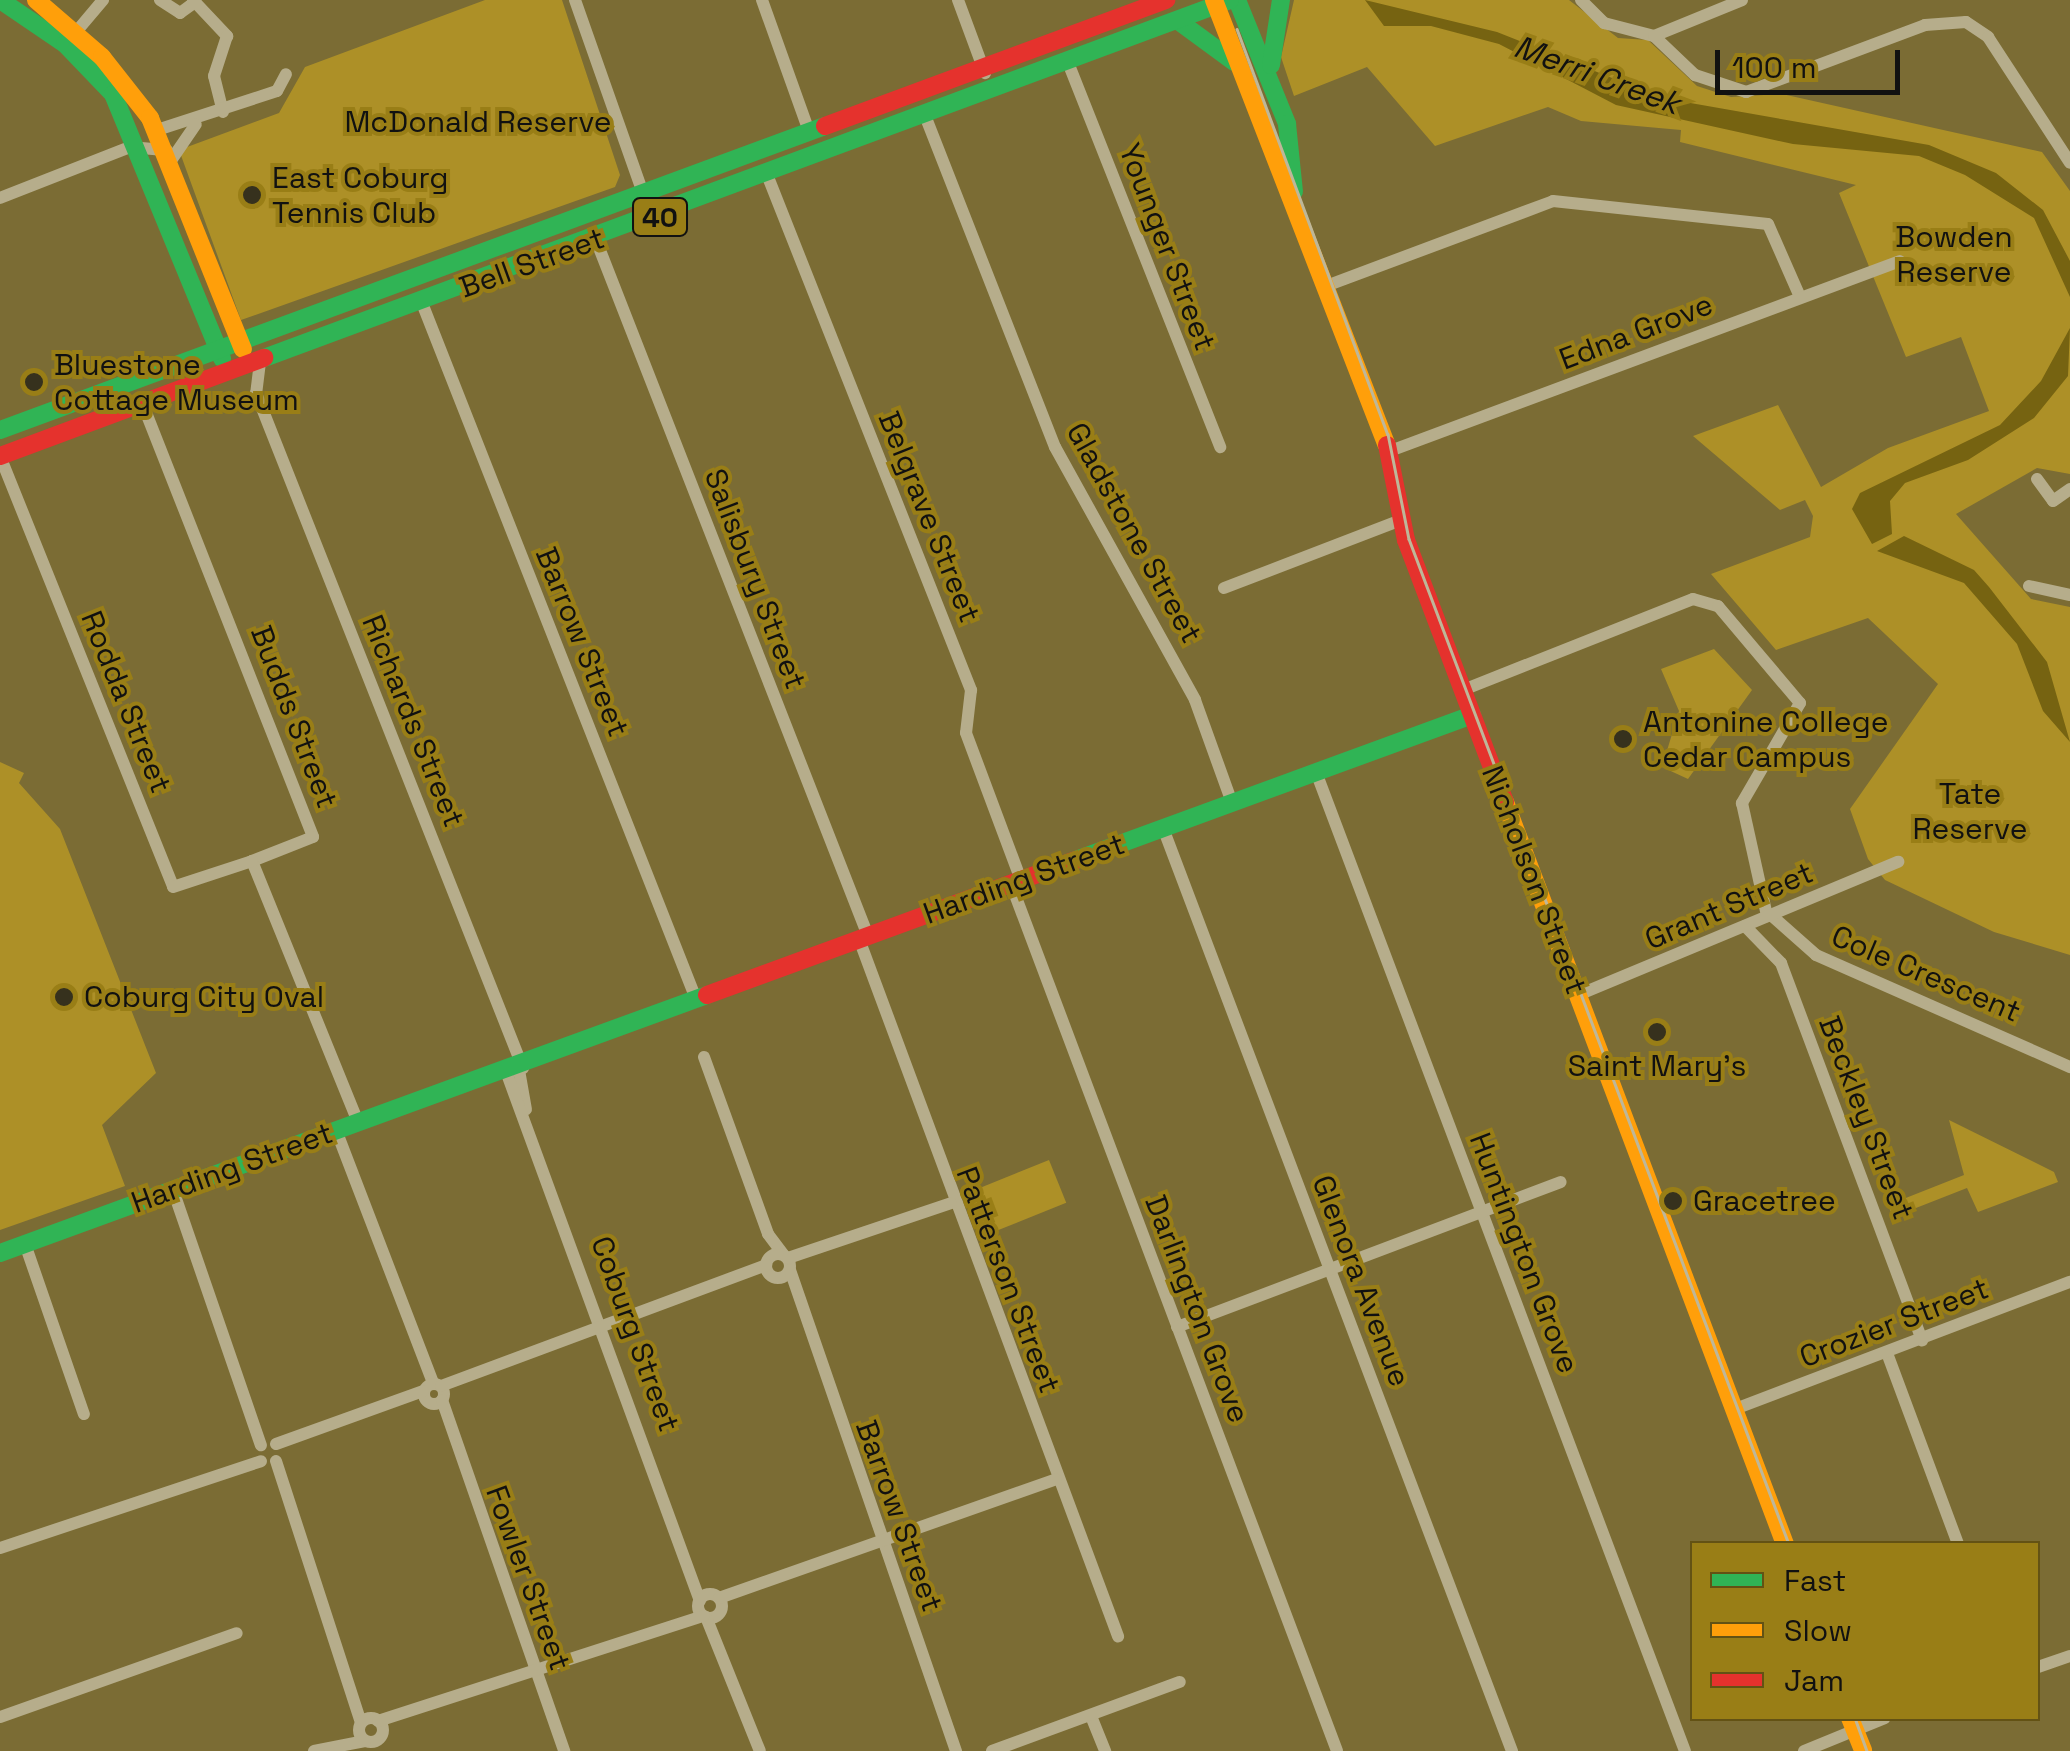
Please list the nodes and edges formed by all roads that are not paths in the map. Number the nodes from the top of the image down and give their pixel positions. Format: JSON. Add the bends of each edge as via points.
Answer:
{"nodes":[{"id":1,"x":0,"y":0,"type":"edge"},
{"id":2,"x":103,"y":0,"type":"edge"},
{"id":3,"x":160,"y":0,"type":"edge"},
{"id":4,"x":576,"y":0,"type":"edge"},
{"id":5,"x":762,"y":0,"type":"edge"},
{"id":6,"x":958,"y":0,"type":"edge"},
{"id":7,"x":1166,"y":0,"type":"edge"},
{"id":8,"x":1282,"y":0,"type":"edge"},
{"id":9,"x":1580,"y":0,"type":"edge"},
{"id":10,"x":1742,"y":0,"type":"edge"},
{"id":11,"x":194,"y":1,"type":"edge"},
{"id":12,"x":1224,"y":2,"type":"edge"},
{"id":13,"x":32,"y":4,"type":"edge"},
{"id":14,"x":1129,"y":16,"type":"junction"},
{"id":15,"x":1181,"y":24,"type":"junction"},
{"id":16,"x":1654,"y":36,"type":"junction"},
{"id":17,"x":71,"y":38,"type":"junction"},
{"id":18,"x":1140,"y":40,"type":"junction"},
{"id":19,"x":1069,"y":65,"type":"junction"},
{"id":20,"x":1238,"y":67,"type":"junction"},
{"id":21,"x":286,"y":74,"type":"dead end"},
{"id":22,"x":985,"y":74,"type":"junction"},
{"id":23,"x":1270,"y":76,"type":"junction"},
{"id":24,"x":224,"y":112,"type":"junction"},
{"id":25,"x":926,"y":118,"type":"junction"},
{"id":26,"x":198,"y":123,"type":"junction"},
{"id":27,"x":157,"y":130,"type":"junction"},
{"id":28,"x":811,"y":136,"type":"junction"},
{"id":29,"x":140,"y":145,"type":"junction"},
{"id":30,"x":170,"y":154,"type":"junction"},
{"id":31,"x":2070,"y":164,"type":"edge"},
{"id":32,"x":768,"y":176,"type":"junction"},
{"id":33,"x":644,"y":197,"type":"junction"},
{"id":34,"x":0,"y":198,"type":"edge"},
{"id":35,"x":1298,"y":212,"type":"junction"},
{"id":36,"x":653,"y":220,"type":"junction"},
{"id":37,"x":596,"y":240,"type":"junction"},
{"id":38,"x":1900,"y":261,"type":"dead end"},
{"id":39,"x":1326,"y":286,"type":"junction"},
{"id":40,"x":1800,"y":297,"type":"junction"},
{"id":41,"x":422,"y":303,"type":"junction"},
{"id":42,"x":240,"y":342,"type":"junction"},
{"id":43,"x":218,"y":350,"type":"junction"},
{"id":44,"x":243,"y":368,"type":"junction"},
{"id":45,"x":256,"y":393,"type":"junction"},
{"id":46,"x":143,"y":405,"type":"junction"},
{"id":47,"x":0,"y":430,"type":"edge"},
{"id":48,"x":1220,"y":446,"type":"dead end"},
{"id":49,"x":1390,"y":451,"type":"junction"},
{"id":50,"x":0,"y":456,"type":"edge"},
{"id":51,"x":2037,"y":479,"type":"dead end"},
{"id":52,"x":2070,"y":490,"type":"edge"},
{"id":53,"x":1401,"y":520,"type":"junction"},
{"id":54,"x":2029,"y":586,"type":"dead end"},
{"id":55,"x":1224,"y":588,"type":"dead end"},
{"id":56,"x":2070,"y":596,"type":"edge"},
{"id":57,"x":1463,"y":690,"type":"junction"},
{"id":58,"x":1472,"y":715,"type":"junction"},
{"id":59,"x":1316,"y":772,"type":"junction"},
{"id":60,"x":1232,"y":803,"type":"junction"},
{"id":61,"x":1163,"y":828,"type":"junction"},
{"id":62,"x":252,"y":861,"type":"junction"},
{"id":63,"x":1898,"y":862,"type":"dead end"},
{"id":64,"x":1016,"y":882,"type":"junction"},
{"id":65,"x":1769,"y":916,"type":"junction"},
{"id":66,"x":1745,"y":926,"type":"junction"},
{"id":67,"x":863,"y":938,"type":"junction"},
{"id":68,"x":1578,"y":995,"type":"junction"},
{"id":69,"x":696,"y":999,"type":"junction"},
{"id":70,"x":704,"y":1057,"type":"dead end"},
{"id":71,"x":517,"y":1067,"type":"junction"},
{"id":72,"x":2070,"y":1067,"type":"edge"},
{"id":73,"x":358,"y":1122,"type":"junction"},
{"id":74,"x":336,"y":1130,"type":"junction"},
{"id":75,"x":1561,"y":1182,"type":"dead end"},
{"id":76,"x":174,"y":1190,"type":"junction"},
{"id":77,"x":952,"y":1203,"type":"junction"},
{"id":78,"x":1481,"y":1212,"type":"junction"},
{"id":79,"x":768,"y":1234,"type":"junction"},
{"id":80,"x":25,"y":1244,"type":"junction"},
{"id":81,"x":0,"y":1254,"type":"edge"},
{"id":82,"x":788,"y":1262,"type":"junction"},
{"id":83,"x":1330,"y":1269,"type":"junction"},
{"id":84,"x":770,"y":1270,"type":"junction"},
{"id":85,"x":2070,"y":1282,"type":"edge"},
{"id":86,"x":792,"y":1298,"type":"junction"},
{"id":87,"x":1177,"y":1327,"type":"junction"},
{"id":88,"x":608,"y":1330,"type":"junction"},
{"id":89,"x":1922,"y":1340,"type":"junction"},
{"id":90,"x":1887,"y":1353,"type":"junction"},
{"id":91,"x":433,"y":1394,"type":"junction"},
{"id":92,"x":1735,"y":1409,"type":"junction"},
{"id":93,"x":84,"y":1414,"type":"dead end"},
{"id":94,"x":269,"y":1453,"type":"junction"},
{"id":95,"x":1056,"y":1479,"type":"junction"},
{"id":96,"x":1785,"y":1541,"type":"edge"},
{"id":97,"x":1957,"y":1541,"type":"edge"},
{"id":98,"x":883,"y":1545,"type":"junction"},
{"id":99,"x":0,"y":1548,"type":"edge"},
{"id":100,"x":711,"y":1607,"type":"junction"},
{"id":101,"x":236,"y":1633,"type":"dead end"},
{"id":102,"x":1118,"y":1636,"type":"dead end"},
{"id":103,"x":2070,"y":1656,"type":"edge"},
{"id":104,"x":2040,"y":1665,"type":"edge"},
{"id":105,"x":535,"y":1670,"type":"junction"},
{"id":106,"x":1180,"y":1682,"type":"dead end"},
{"id":107,"x":1091,"y":1716,"type":"junction"},
{"id":108,"x":0,"y":1718,"type":"edge"},
{"id":109,"x":1853,"y":1724,"type":"edge"},
{"id":110,"x":373,"y":1726,"type":"junction"},
{"id":111,"x":340,"y":1742,"type":"junction"},
{"id":112,"x":373,"y":1746,"type":"edge"},
{"id":113,"x":314,"y":1751,"type":"edge"},
{"id":114,"x":564,"y":1751,"type":"edge"},
{"id":115,"x":760,"y":1751,"type":"edge"},
{"id":116,"x":956,"y":1751,"type":"edge"},
{"id":117,"x":992,"y":1751,"type":"edge"},
{"id":118,"x":1104,"y":1751,"type":"edge"},
{"id":119,"x":1337,"y":1751,"type":"edge"},
{"id":120,"x":1512,"y":1751,"type":"edge"},
{"id":121,"x":1685,"y":1751,"type":"edge"},
{"id":122,"x":1804,"y":1751,"type":"edge"},
{"id":123,"x":1863,"y":1751,"type":"edge"}],
"edges":[{"from":1,"to":13,"type":"main road"},
{"from":2,"to":17,"type":"street"},
{"from":3,"to":11,"type":"street","via":[[180,13]]},
{"from":4,"to":33,"type":"street"},
{"from":5,"to":28,"type":"street"},
{"from":6,"to":22,"type":"street"},
{"from":7,"to":14,"type":"main road","name":"Bell Street","number":"40"},
{"from":8,"to":23,"type":"main road"},
{"from":9,"to":16,"type":"street","via":[[1604,23]]},
{"from":10,"to":16,"type":"street"},
{"from":11,"to":24,"type":"street","via":[[226,36],[214,76]]},
{"from":12,"to":15,"type":"main road","name":"Bell Street","number":"40"},
{"from":12,"to":20,"type":"main road","name":"Nicholson Street"},
{"from":12,"to":23,"type":"main road","name":"Nicholson Street"},
{"from":13,"to":17,"type":"main road"},
{"from":14,"to":18,"type":"main road"},
{"from":14,"to":22,"type":"main road","name":"Bell Street","number":"40"},
{"from":15,"to":18,"type":"main road","name":"Bell Street","number":"40"},
{"from":15,"to":20,"type":"main road"},
{"from":16,"to":31,"type":"street","via":[[1695,76],[1746,92],[1925,25],[1966,22],[1988,37]]},
{"from":17,"to":27,"type":"main road"},
{"from":17,"to":29,"type":"main road"},
{"from":18,"to":19,"type":"main road","name":"Bell Street","number":"40"},
{"from":19,"to":25,"type":"main road","name":"Bell Street","number":"40"},
{"from":19,"to":48,"type":"street","name":"Younger Street"},
{"from":20,"to":35,"type":"main road","name":"Nicholson Street"},
{"from":21,"to":24,"type":"street","via":[[277,91]]},
{"from":22,"to":28,"type":"main road","name":"Bell Street","number":"40"},
{"from":23,"to":35,"type":"main road","name":"Nicholson Street","via":[[1290,136]]},
{"from":24,"to":26,"type":"street"},
{"from":25,"to":32,"type":"main road","name":"Bell Street","number":"40"},
{"from":25,"to":60,"type":"street","name":"Gladstone Street","via":[[1055,447],[1196,700]]},
{"from":26,"to":27,"type":"street"},
{"from":26,"to":30,"type":"street"},
{"from":27,"to":30,"type":"main road"},
{"from":28,"to":33,"type":"main road","name":"Bell Street","number":"40"},
{"from":29,"to":30,"type":"street"},
{"from":29,"to":34,"type":"street"},
{"from":29,"to":43,"type":"main road"},
{"from":30,"to":42,"type":"main road"},
{"from":32,"to":36,"type":"main road","name":"Bell Street","number":"40"},
{"from":32,"to":64,"type":"street","name":"Belgrave Street","via":[[971,690],[966,733]]},
{"from":33,"to":36,"type":"street"},
{"from":33,"to":42,"type":"main road","name":"Bell Street","number":"40"},
{"from":35,"to":39,"type":"main road","name":"Nicholson Street"},
{"from":36,"to":37,"type":"main road","name":"Bell Street","number":"40"},
{"from":37,"to":41,"type":"main road","name":"Bell Street","number":"40"},
{"from":37,"to":67,"type":"street","name":"Salisbury Street"},
{"from":38,"to":40,"type":"street","name":"Edna Grove"},
{"from":39,"to":40,"type":"street","via":[[1553,201],[1775,227]]},
{"from":39,"to":49,"type":"main road","name":"Nicholson Street"},
{"from":40,"to":49,"type":"street","name":"Edna Grove"},
{"from":41,"to":44,"type":"main road","name":"Bell Street","number":"40"},
{"from":41,"to":69,"type":"street","name":"Barrow Street"},
{"from":42,"to":43,"type":"main road","name":"Bell Street","number":"40"},
{"from":42,"to":44,"type":"main road"},
{"from":43,"to":44,"type":"main road"},
{"from":43,"to":47,"type":"main road","name":"Bell Street","number":"40"},
{"from":44,"to":45,"type":"street","name":"Richards Street"},
{"from":44,"to":45,"type":"street","name":"Richards Street"},
{"from":44,"to":46,"type":"main road","name":"Bell Street","number":"40"},
{"from":45,"to":71,"type":"street","name":"Richards Street"},
{"from":46,"to":50,"type":"main road","name":"Bell Street","number":"40"},
{"from":46,"to":62,"type":"street","name":"Budds Street","via":[[313,837]]},
{"from":49,"to":53,"type":"main road","name":"Nicholson Street"},
{"from":50,"to":62,"type":"street","name":"Rodda Street","via":[[173,886]]},
{"from":51,"to":52,"type":"street","via":[[2053,501]]},
{"from":53,"to":55,"type":"street"},
{"from":53,"to":57,"type":"main road","name":"Nicholson Street"},
{"from":54,"to":56,"type":"street"},
{"from":57,"to":58,"type":"main road","name":"Nicholson Street"},
{"from":57,"to":65,"type":"street","via":[[1693,600],[1718,606],[1800,703],[1742,802]]},
{"from":58,"to":59,"type":"main road","name":"Harding Street"},
{"from":58,"to":68,"type":"main road","name":"Nicholson Street"},
{"from":59,"to":60,"type":"main road","name":"Harding Street"},
{"from":59,"to":78,"type":"street","name":"Huntington Grove"},
{"from":60,"to":61,"type":"main road","name":"Harding Street"},
{"from":61,"to":64,"type":"main road","name":"Harding Street"},
{"from":61,"to":83,"type":"street","name":"Glenora Avenue"},
{"from":62,"to":73,"type":"street"},
{"from":63,"to":65,"type":"street","name":"Grant Street"},
{"from":64,"to":67,"type":"main road","name":"Harding Street"},
{"from":64,"to":87,"type":"street","name":"Darlington Grove"},
{"from":65,"to":66,"type":"street","name":"Grant Street"},
{"from":65,"to":72,"type":"street","name":"Cole Crescent","via":[[1816,956]]},
{"from":66,"to":68,"type":"street","name":"Grant Street"},
{"from":66,"to":89,"type":"street","name":"Beckley Street","via":[[1780,962]]},
{"from":67,"to":69,"type":"main road","name":"Harding Street"},
{"from":67,"to":77,"type":"street","name":"Patterson Street"},
{"from":68,"to":92,"type":"main road","name":"Nicholson Street","via":[[1629,1156]]},
{"from":69,"to":71,"type":"main road","name":"Harding Street"},
{"from":70,"to":79,"type":"street"},
{"from":71,"to":73,"type":"main road","name":"Harding Street"},
{"from":71,"to":88,"type":"street","name":"Coburg Street","via":[[526,1109]]},
{"from":73,"to":74,"type":"main road","name":"Harding Street"},
{"from":74,"to":76,"type":"main road","name":"Harding Street"},
{"from":74,"to":91,"type":"street","name":"Fowler Street"},
{"from":75,"to":78,"type":"street"},
{"from":76,"to":80,"type":"main road","name":"Harding Street"},
{"from":76,"to":94,"type":"street"},
{"from":77,"to":82,"type":"street"},
{"from":77,"to":95,"type":"street","name":"Patterson Street"},
{"from":78,"to":83,"type":"street"},
{"from":78,"to":121,"type":"street","name":"Huntington Grove"},
{"from":79,"to":82,"type":"street"},
{"from":79,"to":84,"type":"street"},
{"from":80,"to":81,"type":"main road","name":"Harding Street"},
{"from":80,"to":93,"type":"street"},
{"from":82,"to":84,"type":"street"},
{"from":82,"to":84,"type":"street"},
{"from":82,"to":86,"type":"street","name":"Barrow Street"},
{"from":83,"to":87,"type":"street"},
{"from":83,"to":120,"type":"street","name":"Glenora Avenue"},
{"from":84,"to":86,"type":"street","name":"Barrow Street"},
{"from":84,"to":88,"type":"street"},
{"from":85,"to":89,"type":"street","name":"Crozier Street"},
{"from":86,"to":98,"type":"street","name":"Barrow Street"},
{"from":87,"to":119,"type":"street","name":"Darlington Grove"},
{"from":88,"to":91,"type":"street"},
{"from":88,"to":100,"type":"street","name":"Coburg Street"},
{"from":89,"to":90,"type":"street","name":"Crozier Street"},
{"from":90,"to":92,"type":"street","name":"Crozier Street"},
{"from":90,"to":97,"type":"street"},
{"from":91,"to":94,"type":"street"},
{"from":91,"to":105,"type":"street","name":"Fowler Street"},
{"from":92,"to":96,"type":"main road","name":"Nicholson Street"},
{"from":94,"to":99,"type":"street"},
{"from":94,"to":110,"type":"street"},
{"from":95,"to":98,"type":"street"},
{"from":95,"to":102,"type":"street","name":"Patterson Street"},
{"from":98,"to":100,"type":"street"},
{"from":98,"to":116,"type":"street","name":"Barrow Street"},
{"from":100,"to":105,"type":"street"},
{"from":100,"to":115,"type":"street"},
{"from":101,"to":108,"type":"street"},
{"from":103,"to":104,"type":"street"},
{"from":105,"to":110,"type":"street"},
{"from":105,"to":114,"type":"street","name":"Fowler Street"},
{"from":106,"to":107,"type":"street"},
{"from":107,"to":117,"type":"street"},
{"from":107,"to":118,"type":"street"},
{"from":109,"to":122,"type":"street"},
{"from":109,"to":123,"type":"main road"},
{"from":110,"to":111,"type":"street"},
{"from":110,"to":112,"type":"street"},
{"from":110,"to":112,"type":"street"},
{"from":111,"to":112,"type":"street"},
{"from":111,"to":113,"type":"street"}]}
